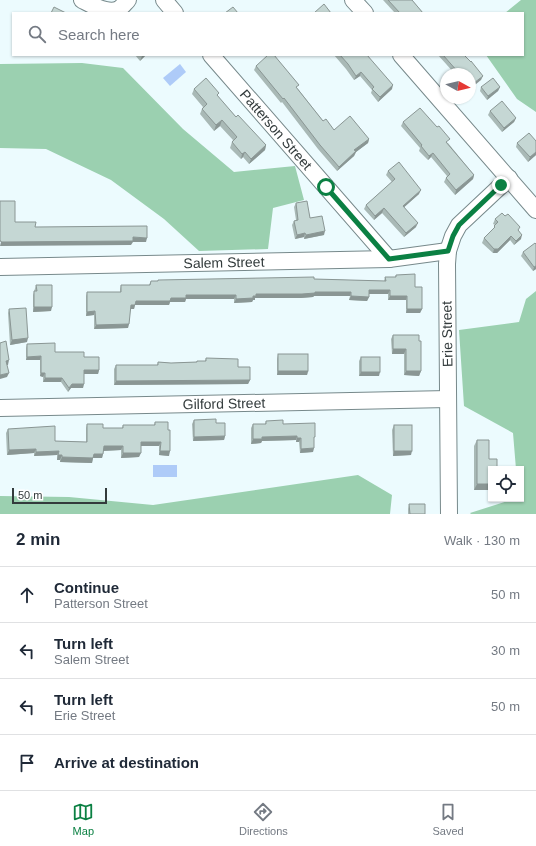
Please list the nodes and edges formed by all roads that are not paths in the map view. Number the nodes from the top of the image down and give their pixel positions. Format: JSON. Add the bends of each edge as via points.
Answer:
{"nodes":[{"id":1,"x":82,"y":0,"type":"edge"},
{"id":2,"x":164,"y":0,"type":"edge"},
{"id":3,"x":353,"y":0,"type":"edge"},
{"id":4,"x":124,"y":4,"type":"edge"},
{"id":5,"x":174,"y":12,"type":"edge"},
{"id":6,"x":364,"y":12,"type":"edge"},
{"id":7,"x":213,"y":56,"type":"edge"},
{"id":8,"x":402,"y":56,"type":"edge"},
{"id":9,"x":509,"y":178,"type":"junction"},
{"id":10,"x":536,"y":210,"type":"edge"},
{"id":11,"x":448,"y":251,"type":"junction"},
{"id":12,"x":389,"y":259,"type":"junction"},
{"id":13,"x":0,"y":266,"type":"edge"},
{"id":14,"x":448,"y":399,"type":"junction"},
{"id":15,"x":0,"y":408,"type":"edge"},
{"id":16,"x":449,"y":514,"type":"edge"}],
"edges":[{"from":1,"to":4,"type":"street","via":[[110,11]]},
{"from":2,"to":5,"type":"street"},
{"from":3,"to":6,"type":"street"},
{"from":7,"to":12,"type":"street","name":"Patterson Street"},
{"from":8,"to":9,"type":"street"},
{"from":9,"to":10,"type":"street"},
{"from":9,"to":11,"type":"street","name":"Erie Street","via":[[459,225]]},
{"from":11,"to":12,"type":"street","name":"Salem Street"},
{"from":11,"to":14,"type":"street","name":"Erie Street"},
{"from":12,"to":13,"type":"street","name":"Salem Street"},
{"from":14,"to":15,"type":"street","name":"Gilford Street"},
{"from":14,"to":16,"type":"street","name":"Erie Street"}]}
